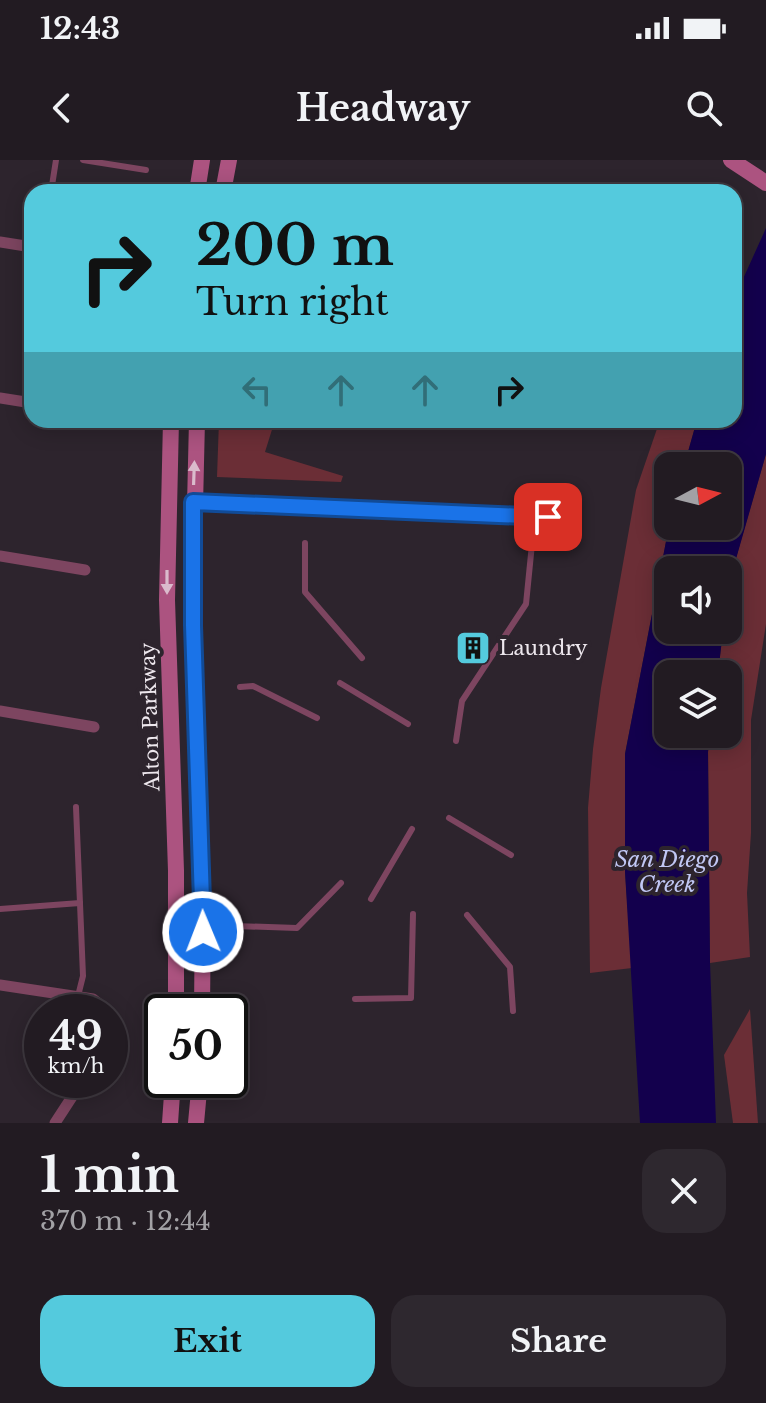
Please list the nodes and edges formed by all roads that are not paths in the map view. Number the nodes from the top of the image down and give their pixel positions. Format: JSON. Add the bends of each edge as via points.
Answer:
{"nodes":[{"id":1,"x":56,"y":160,"type":"edge"},
{"id":2,"x":83,"y":160,"type":"edge"},
{"id":3,"x":202,"y":160,"type":"edge"},
{"id":4,"x":229,"y":160,"type":"edge"},
{"id":5,"x":731,"y":160,"type":"edge"},
{"id":6,"x":91,"y":161,"type":"edge"},
{"id":7,"x":146,"y":170,"type":"dead end"},
{"id":8,"x":766,"y":183,"type":"edge"},
{"id":9,"x":52,"y":184,"type":"edge"},
{"id":10,"x":198,"y":184,"type":"edge"},
{"id":11,"x":224,"y":184,"type":"edge"},
{"id":12,"x":0,"y":242,"type":"edge"},
{"id":13,"x":24,"y":246,"type":"edge"},
{"id":14,"x":0,"y":398,"type":"edge"},
{"id":15,"x":24,"y":402,"type":"edge"},
{"id":16,"x":171,"y":428,"type":"edge"},
{"id":17,"x":197,"y":428,"type":"edge"},
{"id":18,"x":193,"y":502,"type":"junction"},
{"id":19,"x":576,"y":515,"type":"dead end"},
{"id":20,"x":305,"y":543,"type":"dead end"},
{"id":21,"x":532,"y":544,"type":"dead end"},
{"id":22,"x":0,"y":556,"type":"edge"},
{"id":23,"x":85,"y":570,"type":"dead end"},
{"id":24,"x":362,"y":658,"type":"dead end"},
{"id":25,"x":340,"y":683,"type":"dead end"},
{"id":26,"x":240,"y":687,"type":"dead end"},
{"id":27,"x":0,"y":711,"type":"edge"},
{"id":28,"x":317,"y":718,"type":"dead end"},
{"id":29,"x":408,"y":724,"type":"dead end"},
{"id":30,"x":94,"y":727,"type":"dead end"},
{"id":31,"x":456,"y":741,"type":"dead end"},
{"id":32,"x":76,"y":807,"type":"dead end"},
{"id":33,"x":449,"y":818,"type":"dead end"},
{"id":34,"x":412,"y":829,"type":"dead end"},
{"id":35,"x":511,"y":855,"type":"dead end"},
{"id":36,"x":341,"y":883,"type":"dead end"},
{"id":37,"x":371,"y":899,"type":"dead end"},
{"id":38,"x":80,"y":903,"type":"junction"},
{"id":39,"x":0,"y":909,"type":"edge"},
{"id":40,"x":413,"y":914,"type":"dead end"},
{"id":41,"x":467,"y":915,"type":"dead end"},
{"id":42,"x":235,"y":926,"type":"dead end"},
{"id":43,"x":0,"y":985,"type":"edge"},
{"id":44,"x":64,"y":994,"type":"edge"},
{"id":45,"x":78,"y":994,"type":"edge"},
{"id":46,"x":176,"y":994,"type":"edge"},
{"id":47,"x":202,"y":994,"type":"edge"},
{"id":48,"x":355,"y":999,"type":"dead end"},
{"id":49,"x":513,"y":1011,"type":"dead end"},
{"id":50,"x":71,"y":1098,"type":"edge"},
{"id":51,"x":172,"y":1098,"type":"edge"},
{"id":52,"x":198,"y":1098,"type":"edge"},
{"id":53,"x":55,"y":1123,"type":"edge"},
{"id":54,"x":170,"y":1123,"type":"edge"},
{"id":55,"x":196,"y":1123,"type":"edge"}],
"edges":[{"from":1,"to":9,"type":"lane"},
{"from":2,"to":6,"type":"lane"},
{"from":3,"to":10,"type":"main road"},
{"from":4,"to":11,"type":"main road"},
{"from":5,"to":8,"type":"main road"},
{"from":6,"to":7,"type":"lane"},
{"from":12,"to":13,"type":"street"},
{"from":14,"to":15,"type":"street"},
{"from":16,"to":46,"type":"main road","name":"Alton Parkway","one_way":true,"via":[[167,600]]},
{"from":18,"to":17,"type":"main road","one_way":true},
{"from":18,"to":19,"type":"lane"},
{"from":18,"to":47,"type":"main road"},
{"from":20,"to":24,"type":"lane","via":[[305,592]]},
{"from":21,"to":31,"type":"lane","via":[[526,604],[462,701]]},
{"from":22,"to":23,"type":"street"},
{"from":25,"to":29,"type":"lane"},
{"from":26,"to":28,"type":"lane","via":[[253,686]]},
{"from":27,"to":30,"type":"street"},
{"from":32,"to":38,"type":"lane"},
{"from":33,"to":35,"type":"lane"},
{"from":34,"to":37,"type":"lane"},
{"from":36,"to":42,"type":"lane","via":[[297,928]]},
{"from":38,"to":39,"type":"lane"},
{"from":38,"to":45,"type":"lane","via":[[83,976]]},
{"from":40,"to":48,"type":"lane","via":[[411,998]]},
{"from":41,"to":49,"type":"lane","via":[[510,967]]},
{"from":43,"to":44,"type":"street"},
{"from":50,"to":53,"type":"street"},
{"from":51,"to":54,"type":"main road"},
{"from":52,"to":55,"type":"main road"}]}
